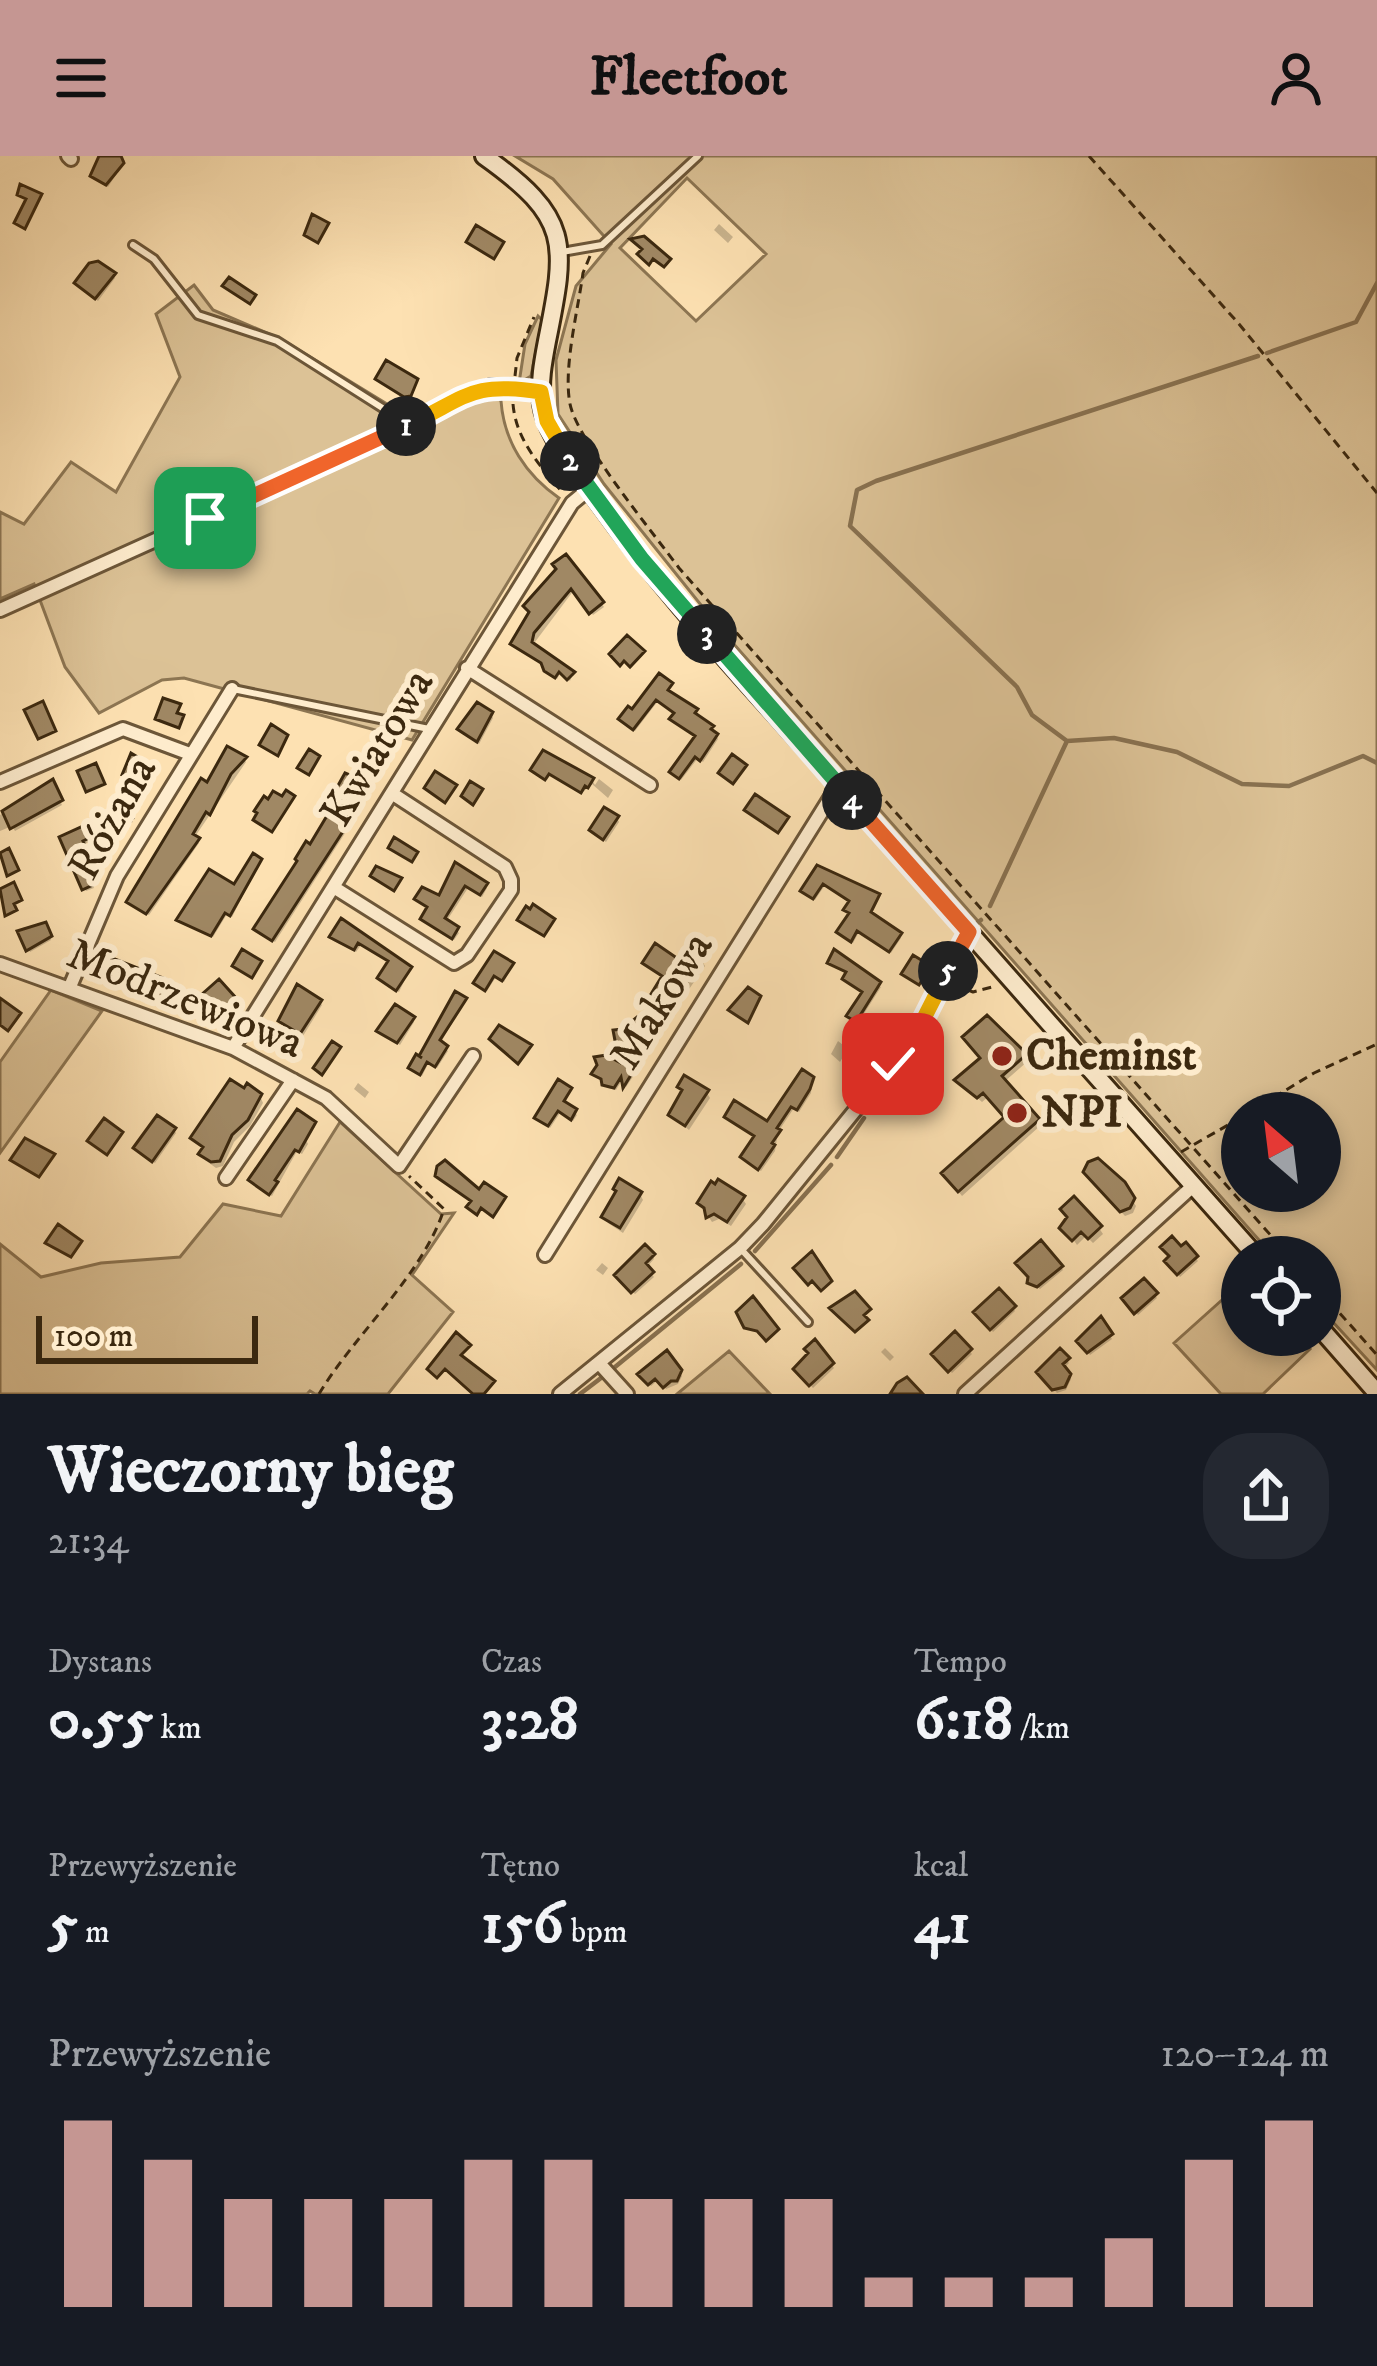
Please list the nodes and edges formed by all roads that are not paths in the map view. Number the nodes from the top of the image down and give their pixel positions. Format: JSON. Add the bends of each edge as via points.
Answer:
{"nodes":[{"id":1,"x":484,"y":156,"type":"edge"},
{"id":2,"x":698,"y":156,"type":"edge"},
{"id":3,"x":133,"y":244,"type":"dead end"},
{"id":4,"x":562,"y":252,"type":"junction"},
{"id":5,"x":541,"y":392,"type":"junction"},
{"id":6,"x":409,"y":425,"type":"junction"},
{"id":7,"x":589,"y":488,"type":"junction"},
{"id":8,"x":0,"y":610,"type":"edge"},
{"id":9,"x":467,"y":668,"type":"junction"},
{"id":10,"x":232,"y":688,"type":"joint"},
{"id":11,"x":429,"y":729,"type":"junction"},
{"id":12,"x":190,"y":754,"type":"junction"},
{"id":13,"x":0,"y":782,"type":"edge"},
{"id":14,"x":839,"y":784,"type":"junction"},
{"id":15,"x":650,"y":785,"type":"dead end"},
{"id":16,"x":393,"y":794,"type":"junction"},
{"id":17,"x":335,"y":888,"type":"junction"},
{"id":18,"x":969,"y":932,"type":"junction"},
{"id":19,"x":1,"y":962,"type":"edge"},
{"id":20,"x":69,"y":989,"type":"junction"},
{"id":21,"x":233,"y":1048,"type":"junction"},
{"id":22,"x":473,"y":1057,"type":"dead end"},
{"id":23,"x":292,"y":1080,"type":"junction"},
{"id":24,"x":226,"y":1178,"type":"dead end"},
{"id":25,"x":1193,"y":1186,"type":"junction"},
{"id":26,"x":1238,"y":1236,"type":"edge"},
{"id":27,"x":740,"y":1248,"type":"junction"},
{"id":28,"x":545,"y":1256,"type":"dead end"},
{"id":29,"x":808,"y":1322,"type":"dead end"},
{"id":30,"x":1341,"y":1354,"type":"edge"},
{"id":31,"x":599,"y":1363,"type":"junction"},
{"id":32,"x":1371,"y":1391,"type":"edge"},
{"id":33,"x":560,"y":1394,"type":"edge"},
{"id":34,"x":627,"y":1394,"type":"edge"},
{"id":35,"x":965,"y":1394,"type":"edge"}],
"edges":[{"from":1,"to":4,"type":"street","via":[[541,203]]},
{"from":2,"to":4,"type":"lane","via":[[602,245]]},
{"from":3,"to":6,"type":"lane","via":[[198,315],[277,341]]},
{"from":4,"to":5,"type":"street"},
{"from":5,"to":6,"type":"street","via":[[491,386]]},
{"from":5,"to":7,"type":"street","via":[[552,432]]},
{"from":6,"to":8,"type":"street"},
{"from":7,"to":9,"type":"street","name":"Kwiatowa"},
{"from":7,"to":14,"type":"street"},
{"from":9,"to":11,"type":"street","name":"Kwiatowa"},
{"from":9,"to":15,"type":"street"},
{"from":10,"to":11,"type":"lane"},
{"from":10,"to":12,"type":"street","name":"Różana"},
{"from":11,"to":16,"type":"street","name":"Kwiatowa"},
{"from":12,"to":13,"type":"street","via":[[123,730]]},
{"from":12,"to":20,"type":"street","name":"Różana","via":[[117,877]]},
{"from":14,"to":18,"type":"street"},
{"from":14,"to":28,"type":"street","name":"Makowa"},
{"from":16,"to":17,"type":"street","name":"Kwiatowa"},
{"from":16,"to":17,"type":"street","via":[[505,867],[511,890],[454,963]]},
{"from":17,"to":21,"type":"street","name":"Kwiatowa"},
{"from":18,"to":25,"type":"street"},
{"from":18,"to":27,"type":"street","via":[[908,1046]]},
{"from":19,"to":20,"type":"street","name":"Modrzewiowa"},
{"from":20,"to":21,"type":"street","name":"Modrzewiowa"},
{"from":21,"to":23,"type":"street","name":"Modrzewiowa"},
{"from":22,"to":23,"type":"street","name":"Modrzewiowa","via":[[399,1166],[326,1098]]},
{"from":23,"to":24,"type":"street"},
{"from":25,"to":26,"type":"street"},
{"from":25,"to":35,"type":"street"},
{"from":27,"to":29,"type":"lane"},
{"from":27,"to":31,"type":"street"},
{"from":30,"to":32,"type":"street"},
{"from":31,"to":33,"type":"street"},
{"from":31,"to":34,"type":"street"}]}
